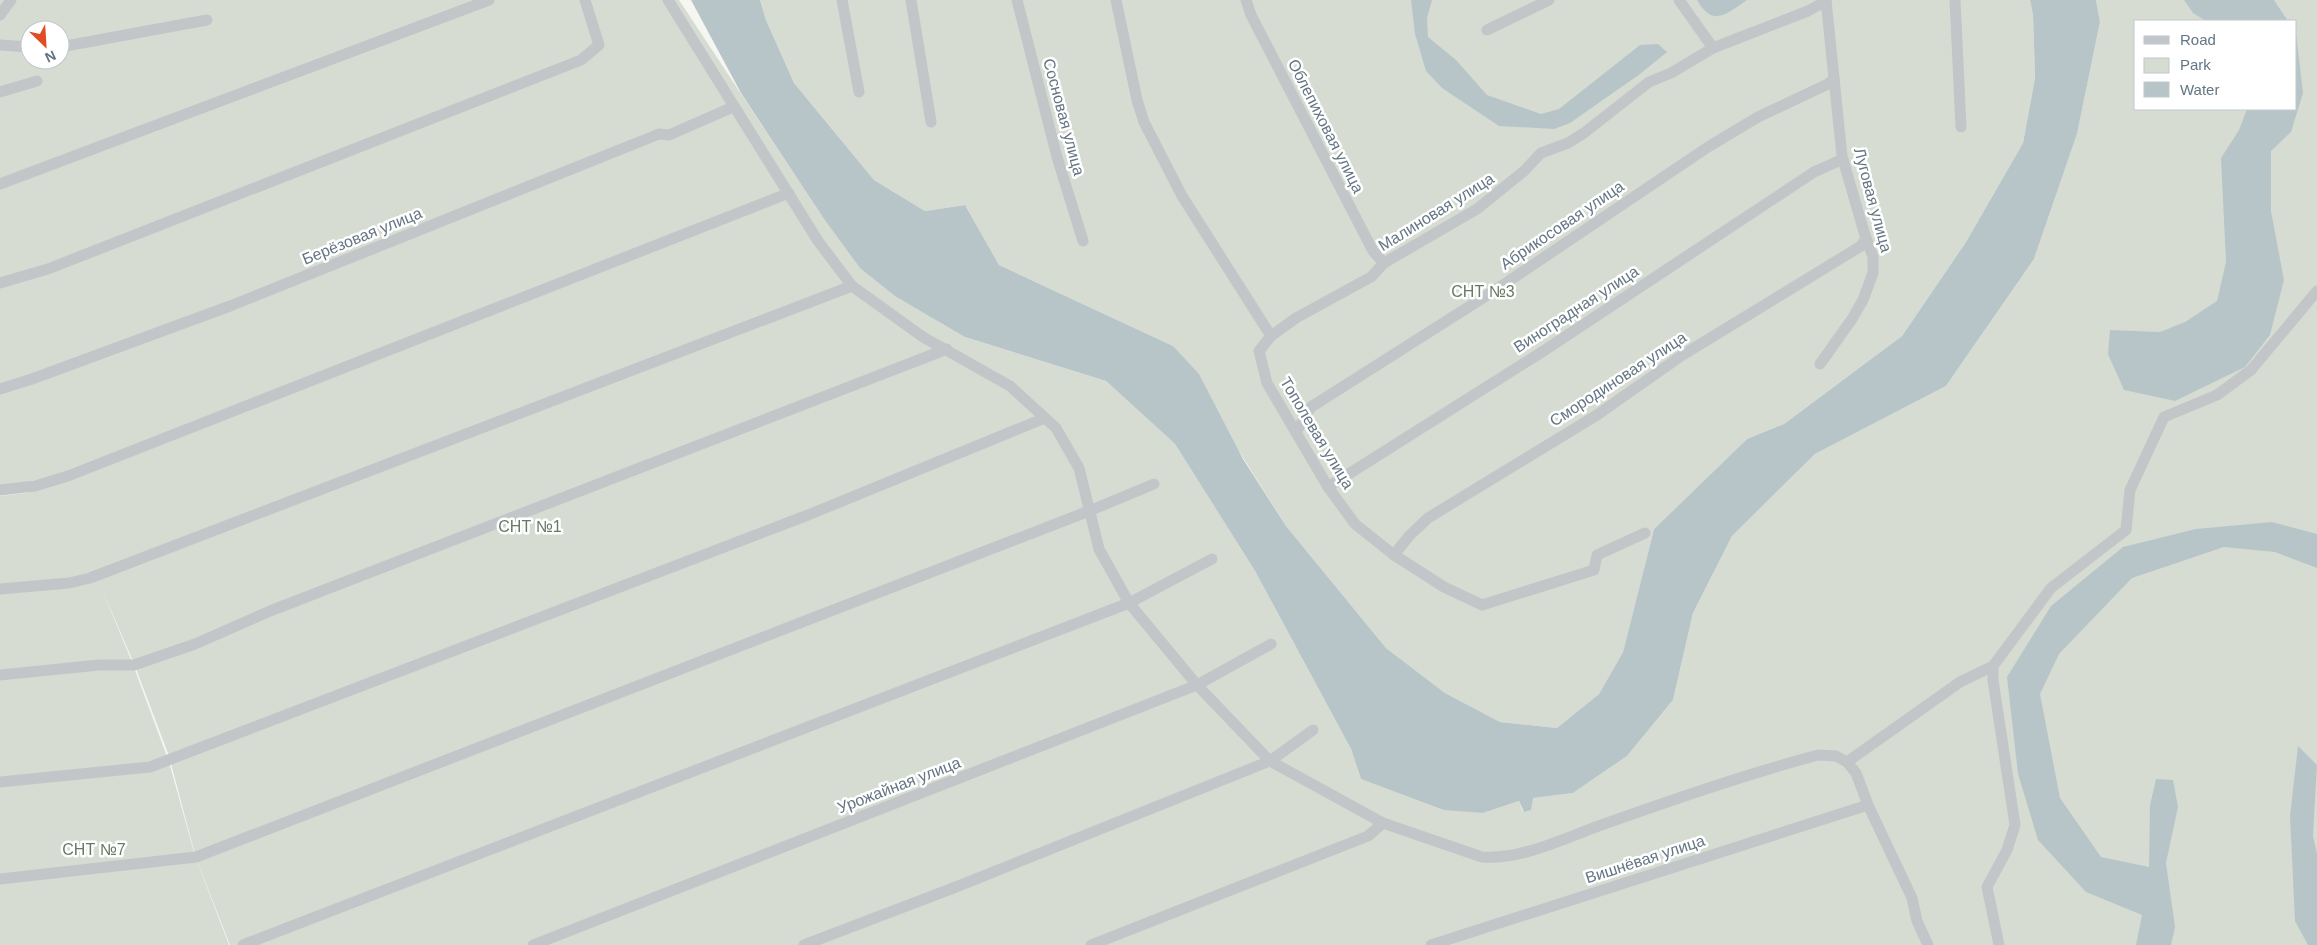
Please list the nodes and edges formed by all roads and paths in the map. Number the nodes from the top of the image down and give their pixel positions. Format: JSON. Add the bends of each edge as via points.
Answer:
{"nodes":[{"id":1,"x":11,"y":0,"type":"edge"},
{"id":2,"x":489,"y":0,"type":"edge"},
{"id":3,"x":584,"y":0,"type":"edge"},
{"id":4,"x":668,"y":0,"type":"edge"},
{"id":5,"x":842,"y":0,"type":"edge"},
{"id":6,"x":911,"y":0,"type":"edge"},
{"id":7,"x":1017,"y":0,"type":"edge"},
{"id":8,"x":1116,"y":0,"type":"edge"},
{"id":9,"x":1246,"y":0,"type":"edge"},
{"id":10,"x":1549,"y":0,"type":"edge"},
{"id":11,"x":1679,"y":0,"type":"edge"},
{"id":12,"x":1955,"y":0,"type":"edge"},
{"id":13,"x":1826,"y":1,"type":"edge"},
{"id":14,"x":0,"y":15,"type":"edge"},
{"id":15,"x":207,"y":20,"type":"dead end"},
{"id":16,"x":1487,"y":30,"type":"dead end"},
{"id":17,"x":0,"y":45,"type":"edge"},
{"id":18,"x":70,"y":45,"type":"edge"},
{"id":19,"x":20,"y":46,"type":"edge"},
{"id":20,"x":1712,"y":48,"type":"junction"},
{"id":21,"x":1834,"y":78,"type":"junction"},
{"id":22,"x":37,"y":81,"type":"dead end"},
{"id":23,"x":0,"y":92,"type":"edge"},
{"id":24,"x":859,"y":92,"type":"dead end"},
{"id":25,"x":733,"y":107,"type":"junction"},
{"id":26,"x":931,"y":122,"type":"dead end"},
{"id":27,"x":1961,"y":127,"type":"dead end"},
{"id":28,"x":1843,"y":159,"type":"junction"},
{"id":29,"x":0,"y":184,"type":"edge"},
{"id":30,"x":788,"y":193,"type":"junction"},
{"id":31,"x":1866,"y":238,"type":"junction"},
{"id":32,"x":1083,"y":241,"type":"dead end"},
{"id":33,"x":1384,"y":263,"type":"junction"},
{"id":34,"x":0,"y":283,"type":"edge"},
{"id":35,"x":852,"y":286,"type":"junction"},
{"id":36,"x":2317,"y":291,"type":"edge"},
{"id":37,"x":1271,"y":336,"type":"junction"},
{"id":38,"x":947,"y":349,"type":"junction"},
{"id":39,"x":1820,"y":364,"type":"dead end"},
{"id":40,"x":0,"y":389,"type":"edge"},
{"id":41,"x":1045,"y":418,"type":"junction"},
{"id":42,"x":1296,"y":432,"type":"junction"},
{"id":43,"x":1154,"y":484,"type":"dead end"},
{"id":44,"x":1328,"y":487,"type":"junction"},
{"id":45,"x":0,"y":490,"type":"edge"},
{"id":46,"x":1089,"y":511,"type":"junction"},
{"id":47,"x":1645,"y":533,"type":"dead end"},
{"id":48,"x":1394,"y":555,"type":"junction"},
{"id":49,"x":1212,"y":559,"type":"dead end"},
{"id":50,"x":0,"y":589,"type":"edge"},
{"id":51,"x":1129,"y":604,"type":"junction"},
{"id":52,"x":1272,"y":644,"type":"dead end"},
{"id":53,"x":1993,"y":666,"type":"junction"},
{"id":54,"x":0,"y":675,"type":"edge"},
{"id":55,"x":1197,"y":685,"type":"junction"},
{"id":56,"x":1313,"y":730,"type":"dead end"},
{"id":57,"x":1270,"y":761,"type":"junction"},
{"id":58,"x":1847,"y":762,"type":"junction"},
{"id":59,"x":0,"y":782,"type":"edge"},
{"id":60,"x":1868,"y":805,"type":"junction"},
{"id":61,"x":1383,"y":823,"type":"junction"},
{"id":62,"x":0,"y":878,"type":"edge"},
{"id":63,"x":243,"y":945,"type":"edge"},
{"id":64,"x":533,"y":945,"type":"edge"},
{"id":65,"x":804,"y":945,"type":"edge"},
{"id":66,"x":1091,"y":945,"type":"edge"},
{"id":67,"x":1431,"y":945,"type":"edge"},
{"id":68,"x":1928,"y":945,"type":"edge"},
{"id":69,"x":1999,"y":945,"type":"edge"}],
"edges":[{"from":1,"to":14,"type":"street"},
{"from":2,"to":29,"type":"street"},
{"from":3,"to":34,"type":"street","via":[[599,45],[581,60],[48,269]]},
{"from":4,"to":25,"type":"street"},
{"from":5,"to":24,"type":"street"},
{"from":6,"to":26,"type":"street"},
{"from":7,"to":32,"type":"street","name":"Сосновая улица","via":[[1056,157]]},
{"from":8,"to":37,"type":"street","via":[[1136,100],[1144,122],[1182,196]]},
{"from":9,"to":33,"type":"street","name":"Облепиховая улица","via":[[1373,251]]},
{"from":10,"to":16,"type":"street"},
{"from":11,"to":20,"type":"street"},
{"from":12,"to":27,"type":"street"},
{"from":13,"to":20,"type":"street","name":"Малиновая улица"},
{"from":13,"to":21,"type":"street","name":"Луговая улица"},
{"from":15,"to":18,"type":"street"},
{"from":17,"to":19,"type":"street"},
{"from":20,"to":33,"type":"street","name":"Малиновая улица","via":[[1671,73],[1649,82],[1568,143],[1541,152],[1524,171],[1477,209]]},
{"from":21,"to":28,"type":"street","name":"Луговая улица"},
{"from":21,"to":42,"type":"street","name":"Абрикосовая улица","via":[[1708,147],[1500,286],[1311,406]]},
{"from":22,"to":23,"type":"street"},
{"from":25,"to":30,"type":"street"},
{"from":25,"to":40,"type":"street","name":"Берёзовая улица","via":[[669,136],[659,134],[230,306]]},
{"from":28,"to":31,"type":"street","name":"Луговая улица"},
{"from":28,"to":44,"type":"street","name":"Виноградная улица","via":[[1814,172],[1542,352]]},
{"from":30,"to":35,"type":"street"},
{"from":30,"to":45,"type":"street","via":[[68,476],[34,486]]},
{"from":31,"to":39,"type":"street","name":"Луговая улица","via":[[1873,256],[1873,273],[1852,320]]},
{"from":31,"to":48,"type":"street","name":"Смородиновая улица","via":[[1861,246],[1681,356],[1597,415],[1428,518]]},
{"from":33,"to":37,"type":"street","name":"Малиновая улица","via":[[1371,277],[1296,318]]},
{"from":35,"to":38,"type":"street","via":[[923,337]]},
{"from":35,"to":50,"type":"street","via":[[90,578]]},
{"from":36,"to":53,"type":"street","via":[[2251,370],[2217,395],[2164,417],[2130,490],[2126,530],[2051,588]]},
{"from":37,"to":42,"type":"street","name":"Тополевая улица","via":[[1259,351],[1267,383]]},
{"from":38,"to":41,"type":"street","via":[[1010,386]]},
{"from":38,"to":54,"type":"street","via":[[270,611],[186,647],[128,666],[99,665]]},
{"from":41,"to":46,"type":"street","via":[[1056,428],[1079,468]]},
{"from":41,"to":59,"type":"street","via":[[808,514],[150,767]]},
{"from":42,"to":44,"type":"street","name":"Тополевая улица"},
{"from":43,"to":46,"type":"street"},
{"from":44,"to":48,"type":"street","name":"Тополевая улица","via":[[1355,524]]},
{"from":46,"to":51,"type":"street","via":[[1099,549]]},
{"from":46,"to":62,"type":"street","via":[[196,857]]},
{"from":47,"to":48,"type":"street","name":"Тополевая улица","via":[[1597,555],[1594,570],[1482,605],[1444,587]]},
{"from":49,"to":51,"type":"street"},
{"from":51,"to":55,"type":"street"},
{"from":51,"to":63,"type":"street"},
{"from":52,"to":55,"type":"street","name":"Урожайная улица"},
{"from":53,"to":58,"type":"street","via":[[1960,682]]},
{"from":53,"to":69,"type":"street","via":[[2015,825],[2007,850],[1987,887]]},
{"from":55,"to":57,"type":"street"},
{"from":55,"to":64,"type":"street","name":"Урожайная улица"},
{"from":56,"to":57,"type":"street"},
{"from":57,"to":61,"type":"street"},
{"from":57,"to":65,"type":"street"},
{"from":58,"to":60,"type":"street","via":[[1856,773]]},
{"from":58,"to":61,"type":"street","via":[[1836,756],[1818,755],[1775,766],[1500,858],[1482,857]]},
{"from":60,"to":67,"type":"street","name":"Вишнёвая улица"},
{"from":60,"to":68,"type":"street","via":[[1912,898],[1917,921]]},
{"from":61,"to":66,"type":"street","via":[[1368,836]]}]}
